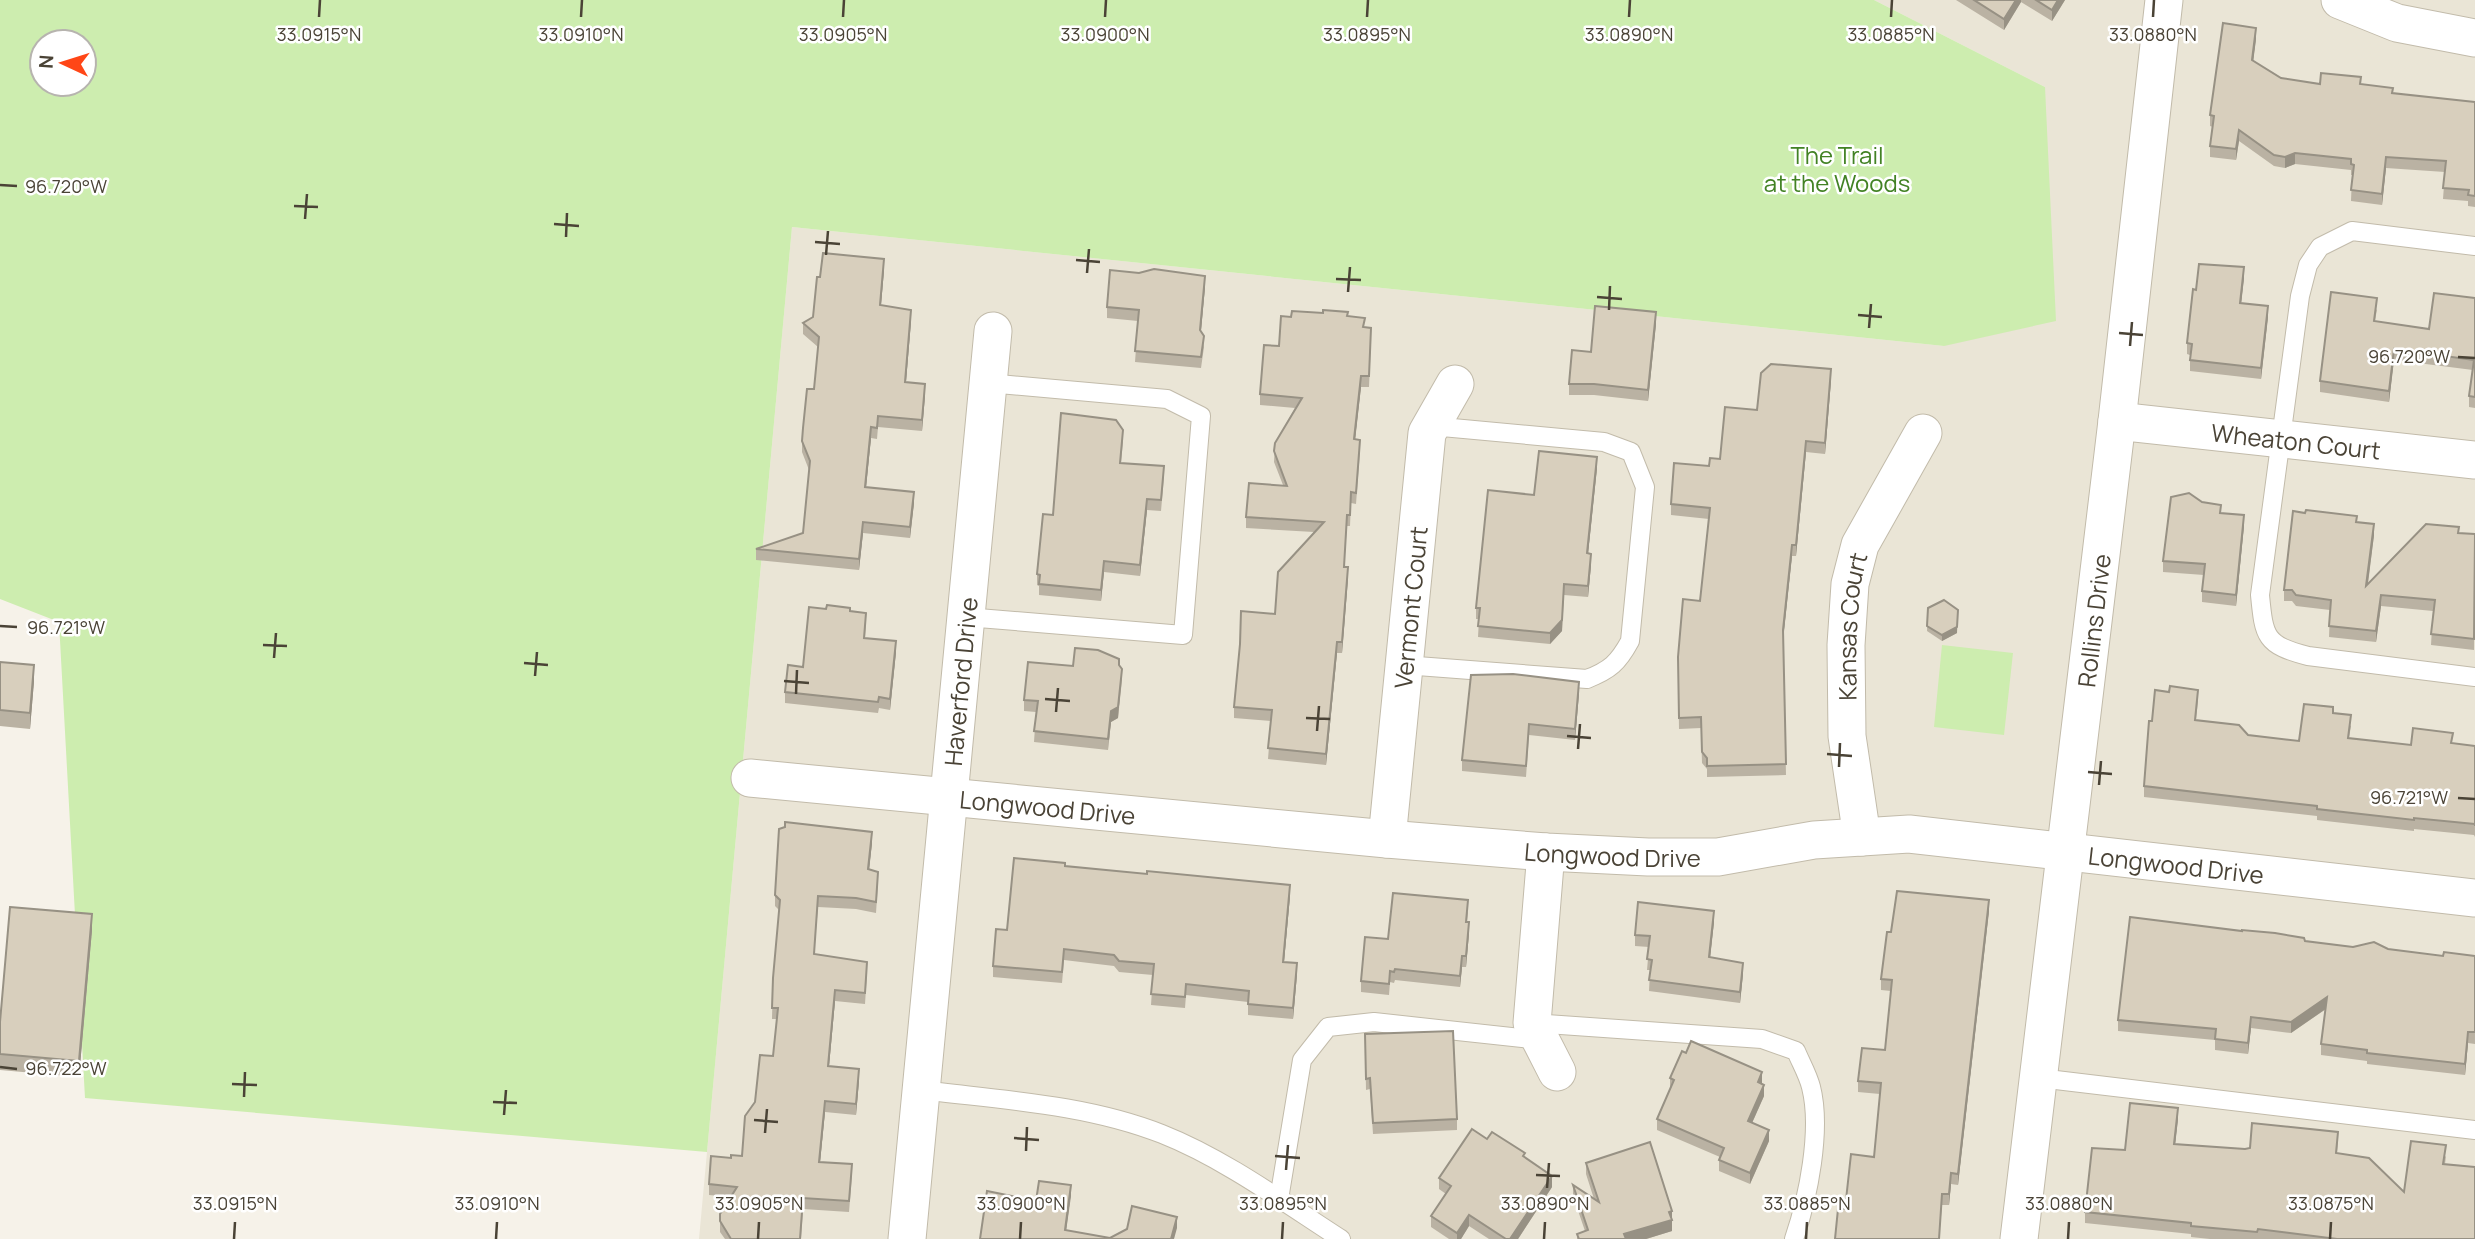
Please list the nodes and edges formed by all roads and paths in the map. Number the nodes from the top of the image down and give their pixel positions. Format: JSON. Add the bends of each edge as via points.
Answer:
{"nodes":[{"id":1,"x":2164,"y":0,"type":"edge"},
{"id":2,"x":2340,"y":0,"type":"edge"},
{"id":3,"x":2381,"y":8,"type":"edge"},
{"id":4,"x":2475,"y":38,"type":"edge"},
{"id":5,"x":2475,"y":246,"type":"edge"},
{"id":6,"x":993,"y":331,"type":"dead end"},
{"id":7,"x":988,"y":383,"type":"junction"},
{"id":8,"x":1455,"y":383,"type":"dead end"},
{"id":9,"x":2117,"y":421,"type":"junction"},
{"id":10,"x":1431,"y":426,"type":"junction"},
{"id":11,"x":1923,"y":433,"type":"dead end"},
{"id":12,"x":2281,"y":439,"type":"junction"},
{"id":13,"x":2475,"y":460,"type":"edge"},
{"id":14,"x":966,"y":617,"type":"junction"},
{"id":15,"x":1404,"y":665,"type":"junction"},
{"id":16,"x":2475,"y":677,"type":"edge"},
{"id":17,"x":750,"y":778,"type":"dead end"},
{"id":18,"x":949,"y":798,"type":"junction"},
{"id":19,"x":1863,"y":837,"type":"junction"},
{"id":20,"x":1387,"y":839,"type":"junction"},
{"id":21,"x":2066,"y":850,"type":"junction"},
{"id":22,"x":1546,"y":852,"type":"junction"},
{"id":23,"x":2475,"y":898,"type":"edge"},
{"id":24,"x":1544,"y":1045,"type":"junction"},
{"id":25,"x":2039,"y":1078,"type":"junction"},
{"id":26,"x":921,"y":1090,"type":"junction"},
{"id":27,"x":2475,"y":1130,"type":"edge"},
{"id":28,"x":1279,"y":1199,"type":"junction"},
{"id":29,"x":907,"y":1239,"type":"edge"},
{"id":30,"x":1341,"y":1239,"type":"edge"},
{"id":31,"x":1794,"y":1239,"type":"edge"},
{"id":32,"x":2019,"y":1239,"type":"edge"}],
"edges":[{"from":1,"to":9,"type":"street","name":"Rollins Drive"},
{"from":2,"to":3,"type":"street"},
{"from":3,"to":4,"type":"street","via":[[2397,23]]},
{"from":5,"to":12,"type":"lane","via":[[2352,232],[2320,247],[2308,265],[2300,296]]},
{"from":6,"to":7,"type":"street","name":"Haverford Drive"},
{"from":7,"to":14,"type":"street","name":"Haverford Drive"},
{"from":7,"to":14,"type":"lane","via":[[1167,399],[1201,416],[1183,635]]},
{"from":8,"to":10,"type":"street","name":"Vermont Court"},
{"from":9,"to":12,"type":"street","name":"Wheaton Court"},
{"from":9,"to":21,"type":"street","name":"Rollins Drive"},
{"from":10,"to":15,"type":"street","name":"Vermont Court"},
{"from":10,"to":15,"type":"lane","via":[[1604,442],[1631,452],[1645,487],[1630,641],[1607,671],[1587,679]]},
{"from":11,"to":19,"type":"street","name":"Kansas Court","via":[[1860,545],[1850,584],[1847,736]]},
{"from":12,"to":13,"type":"street","name":"Wheaton Court"},
{"from":12,"to":16,"type":"lane","via":[[2260,595],[2268,638],[2284,650],[2308,656]]},
{"from":14,"to":18,"type":"street","name":"Haverford Drive"},
{"from":15,"to":20,"type":"street","name":"Vermont Court"},
{"from":17,"to":18,"type":"street","name":"Longwood Drive"},
{"from":18,"to":20,"type":"street","name":"Longwood Drive"},
{"from":18,"to":26,"type":"street","name":"Haverford Drive"},
{"from":19,"to":21,"type":"street","name":"Longwood Drive","via":[[1909,834]]},
{"from":19,"to":22,"type":"street","name":"Longwood Drive","via":[[1814,840],[1718,857]]},
{"from":20,"to":22,"type":"street","name":"Longwood Drive"},
{"from":21,"to":23,"type":"street","name":"Longwood Drive"},
{"from":21,"to":25,"type":"street","name":"Rollins Drive"},
{"from":22,"to":24,"type":"street"},
{"from":24,"to":28,"type":"lane","via":[[1374,1022],[1328,1027],[1303,1060]]},
{"from":24,"to":31,"type":"lane","via":[[1762,1039],[1796,1051],[1811,1088],[1816,1141]]},
{"from":25,"to":27,"type":"lane"},
{"from":25,"to":32,"type":"street","name":"Rollins Drive"},
{"from":26,"to":28,"type":"lane","via":[[1094,1114],[1162,1134],[1236,1171]]},
{"from":26,"to":29,"type":"street","name":"Haverford Drive"},
{"from":28,"to":30,"type":"lane"}]}
